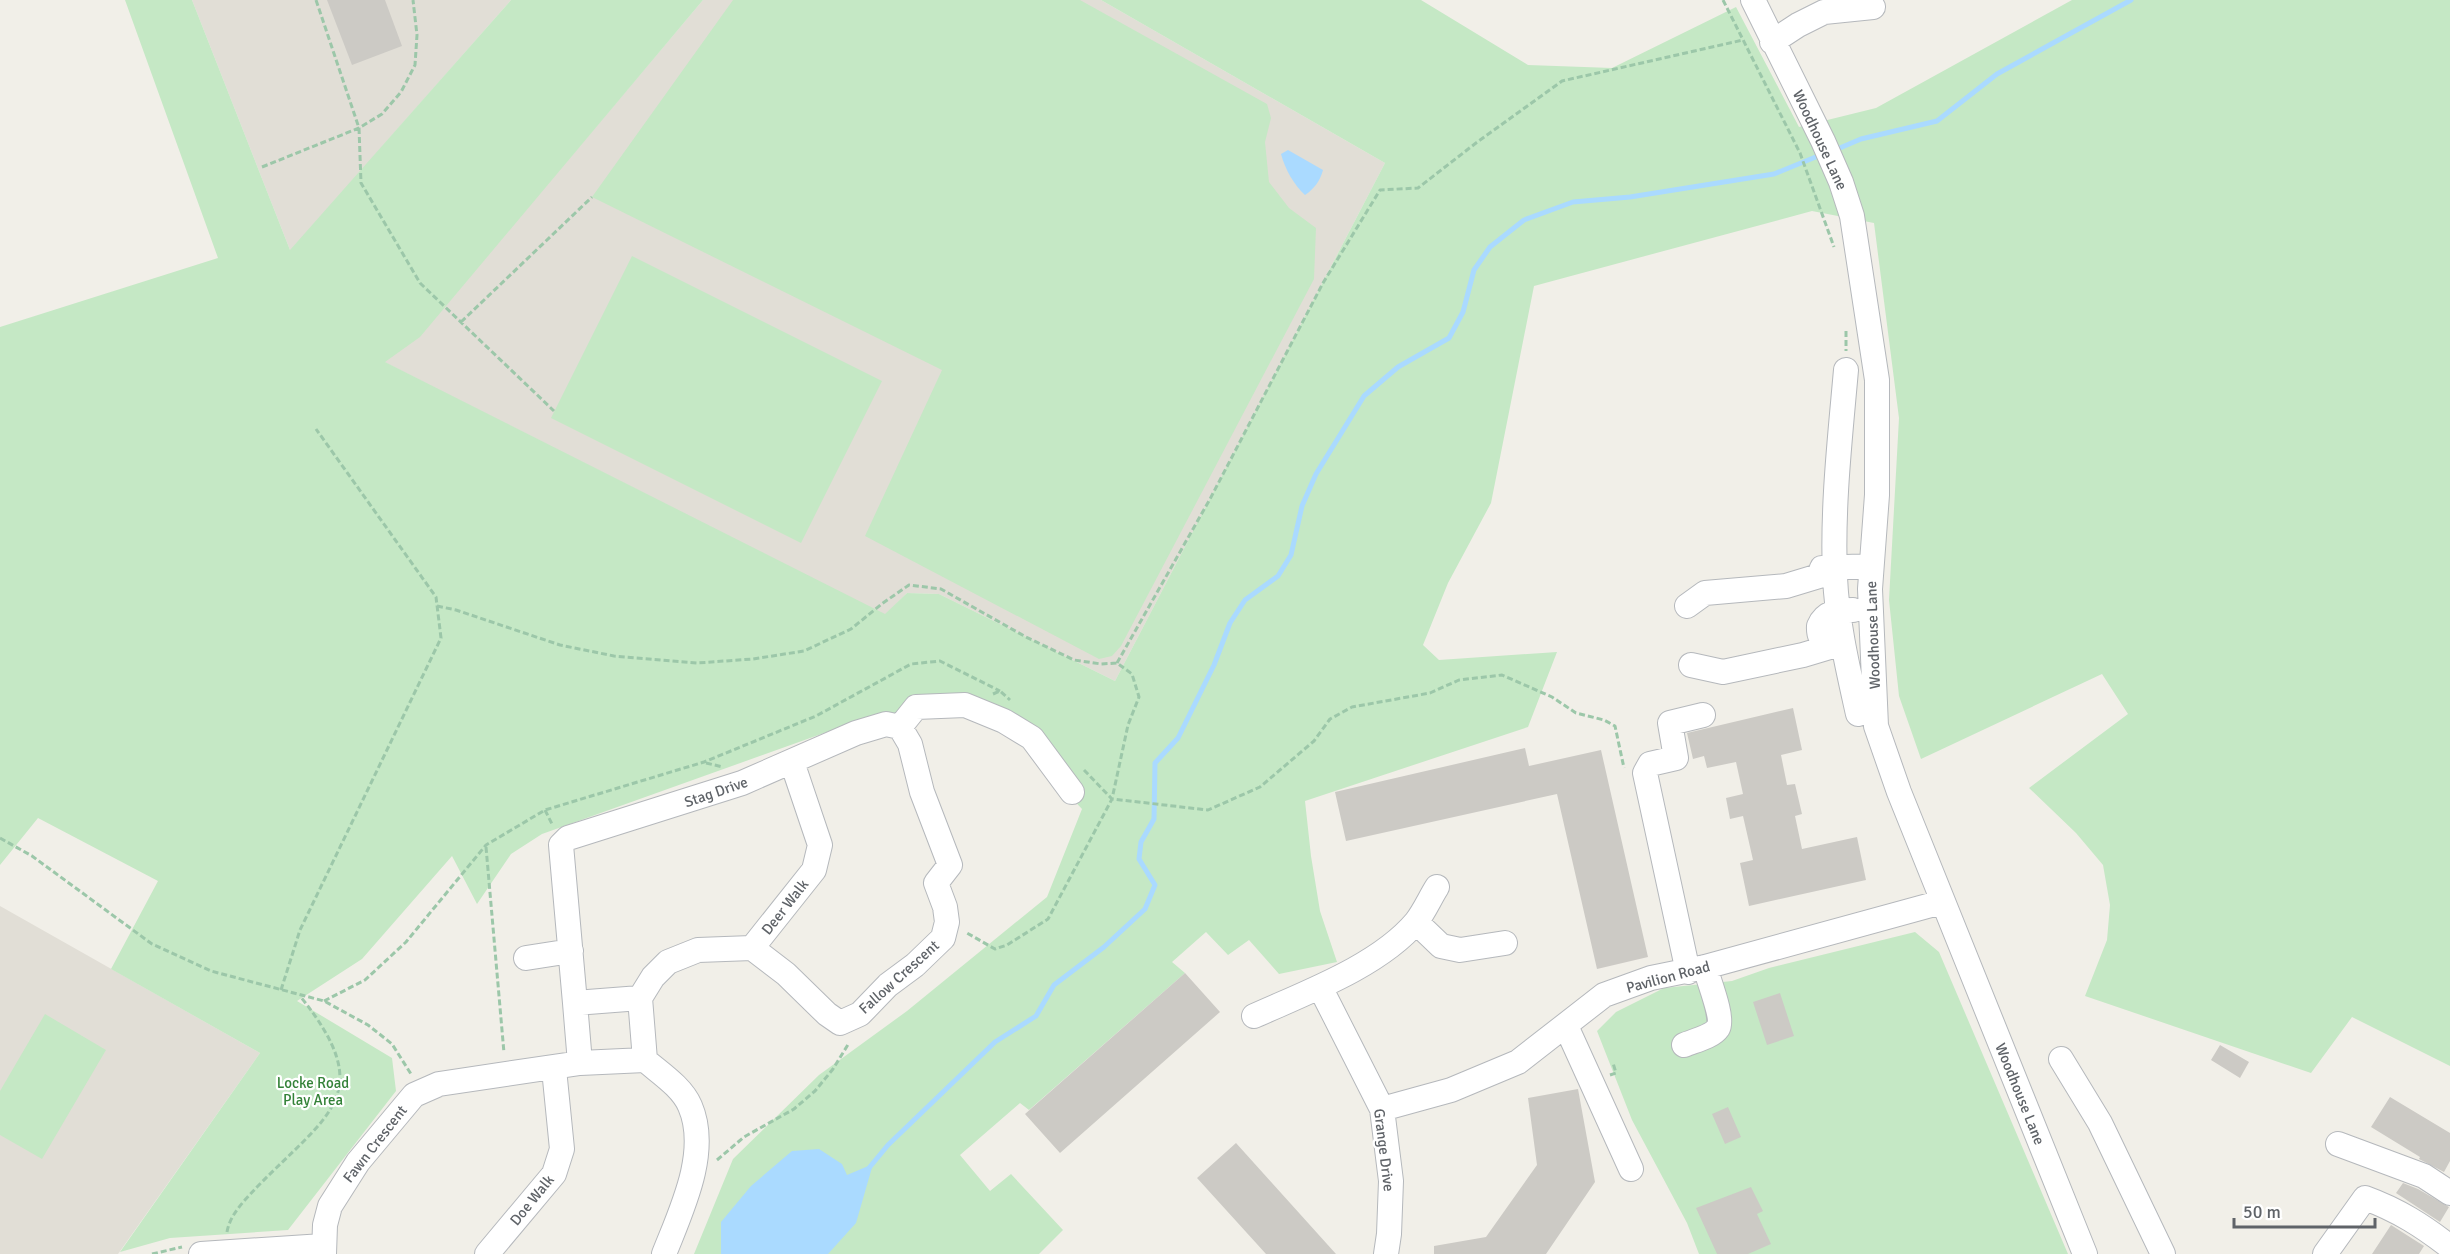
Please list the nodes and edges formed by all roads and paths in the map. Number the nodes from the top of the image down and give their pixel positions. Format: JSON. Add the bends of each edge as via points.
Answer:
{"nodes":[{"id":1,"x":316,"y":0,"type":"edge"},
{"id":2,"x":413,"y":0,"type":"edge"},
{"id":3,"x":1723,"y":0,"type":"edge"},
{"id":4,"x":1753,"y":0,"type":"edge"},
{"id":5,"x":1873,"y":7,"type":"dead end"},
{"id":6,"x":1743,"y":40,"type":"junction"},
{"id":7,"x":1772,"y":42,"type":"junction"},
{"id":8,"x":359,"y":128,"type":"junction"},
{"id":9,"x":262,"y":167,"type":"dead end"},
{"id":10,"x":592,"y":197,"type":"dead end"},
{"id":11,"x":1836,"y":257,"type":"dead end"},
{"id":12,"x":461,"y":322,"type":"junction"},
{"id":13,"x":1846,"y":323,"type":"dead end"},
{"id":14,"x":1846,"y":370,"type":"joint"},
{"id":15,"x":554,"y":411,"type":"dead end"},
{"id":16,"x":316,"y":429,"type":"dead end"},
{"id":17,"x":1838,"y":464,"type":"junction"},
{"id":18,"x":1877,"y":465,"type":"junction"},
{"id":19,"x":1872,"y":566,"type":"junction"},
{"id":20,"x":1835,"y":567,"type":"junction"},
{"id":21,"x":437,"y":606,"type":"junction"},
{"id":22,"x":1687,"y":606,"type":"dead end"},
{"id":23,"x":1839,"y":610,"type":"junction"},
{"id":24,"x":1870,"y":610,"type":"junction"},
{"id":25,"x":1838,"y":645,"type":"junction"},
{"id":26,"x":1117,"y":663,"type":"junction"},
{"id":27,"x":1690,"y":665,"type":"dead end"},
{"id":28,"x":1858,"y":714,"type":"dead end"},
{"id":29,"x":1703,"y":715,"type":"dead end"},
{"id":30,"x":900,"y":726,"type":"junction"},
{"id":31,"x":792,"y":762,"type":"junction"},
{"id":32,"x":1624,"y":771,"type":"dead end"},
{"id":33,"x":1072,"y":792,"type":"dead end"},
{"id":34,"x":1112,"y":799,"type":"junction"},
{"id":35,"x":0,"y":838,"type":"edge"},
{"id":36,"x":486,"y":846,"type":"dead end"},
{"id":37,"x":1437,"y":886,"type":"dead end"},
{"id":38,"x":1942,"y":902,"type":"junction"},
{"id":39,"x":947,"y":922,"type":"junction"},
{"id":40,"x":1416,"y":922,"type":"junction"},
{"id":41,"x":1505,"y":943,"type":"dead end"},
{"id":42,"x":752,"y":948,"type":"junction"},
{"id":43,"x":571,"y":951,"type":"junction"},
{"id":44,"x":526,"y":958,"type":"dead end"},
{"id":45,"x":1696,"y":969,"type":"junction"},
{"id":46,"x":1320,"y":987,"type":"junction"},
{"id":47,"x":281,"y":990,"type":"junction"},
{"id":48,"x":298,"y":994,"type":"junction"},
{"id":49,"x":640,"y":998,"type":"junction"},
{"id":50,"x":575,"y":1003,"type":"junction"},
{"id":51,"x":1254,"y":1016,"type":"dead end"},
{"id":52,"x":1566,"y":1026,"type":"junction"},
{"id":53,"x":852,"y":1038,"type":"dead end"},
{"id":54,"x":1683,"y":1045,"type":"dead end"},
{"id":55,"x":2061,"y":1059,"type":"dead end"},
{"id":56,"x":645,"y":1060,"type":"junction"},
{"id":57,"x":1613,"y":1063,"type":"dead end"},
{"id":58,"x":580,"y":1064,"type":"junction"},
{"id":59,"x":554,"y":1069,"type":"junction"},
{"id":60,"x":1616,"y":1072,"type":"dead end"},
{"id":61,"x":506,"y":1074,"type":"junction"},
{"id":62,"x":414,"y":1095,"type":"junction"},
{"id":63,"x":1382,"y":1109,"type":"junction"},
{"id":64,"x":2338,"y":1144,"type":"dead end"},
{"id":65,"x":712,"y":1167,"type":"dead end"},
{"id":66,"x":1631,"y":1169,"type":"dead end"},
{"id":67,"x":2450,"y":1192,"type":"edge"},
{"id":68,"x":2450,"y":1247,"type":"edge"},
{"id":69,"x":193,"y":1250,"type":"edge"},
{"id":70,"x":323,"y":1250,"type":"edge"},
{"id":71,"x":225,"y":1251,"type":"junction"},
{"id":72,"x":152,"y":1254,"type":"edge"},
{"id":73,"x":487,"y":1254,"type":"edge"},
{"id":74,"x":664,"y":1254,"type":"edge"},
{"id":75,"x":1386,"y":1254,"type":"edge"},
{"id":76,"x":2085,"y":1254,"type":"edge"},
{"id":77,"x":2163,"y":1254,"type":"edge"},
{"id":78,"x":2325,"y":1254,"type":"edge"}],
"edges":[{"from":1,"to":8,"type":"path"},
{"from":2,"to":8,"type":"path","via":[[415,65],[401,92],[382,114]]},
{"from":3,"to":6,"type":"path"},
{"from":4,"to":7,"type":"street","name":"Woodhouse Lane"},
{"from":5,"to":7,"type":"street","via":[[1824,12]]},
{"from":6,"to":11,"type":"path","via":[[1800,153]]},
{"from":6,"to":26,"type":"path","via":[[1562,81],[1418,188],[1380,190],[1323,283],[1210,499]]},
{"from":7,"to":18,"type":"street","name":"Woodhouse Lane","via":[[1823,141],[1852,216],[1877,380]]},
{"from":8,"to":9,"type":"path"},
{"from":8,"to":12,"type":"path","via":[[362,183],[420,283]]},
{"from":10,"to":12,"type":"path"},
{"from":12,"to":15,"type":"path"},
{"from":13,"to":14,"type":"path"},
{"from":14,"to":17,"type":"street"},
{"from":16,"to":21,"type":"path","via":[[436,597]]},
{"from":17,"to":18,"type":"street"},
{"from":17,"to":20,"type":"street"},
{"from":18,"to":19,"type":"street","name":"Woodhouse Lane"},
{"from":19,"to":20,"type":"street"},
{"from":19,"to":24,"type":"street","name":"Woodhouse Lane"},
{"from":20,"to":22,"type":"street","via":[[1822,568],[1819,576],[1786,586],[1705,593]]},
{"from":20,"to":23,"type":"street"},
{"from":21,"to":26,"type":"path","via":[[560,645],[614,656],[697,663],[804,651],[851,629],[909,585],[941,589],[1074,660]]},
{"from":21,"to":47,"type":"path","via":[[441,638],[300,930]]},
{"from":23,"to":24,"type":"street"},
{"from":23,"to":25,"type":"street"},
{"from":24,"to":38,"type":"street","name":"Woodhouse Lane","via":[[1876,726]]},
{"from":25,"to":27,"type":"street","via":[[1723,672]]},
{"from":25,"to":28,"type":"street"},
{"from":26,"to":34,"type":"path","via":[[1132,674],[1139,697],[1128,725]]},
{"from":29,"to":45,"type":"street","via":[[1670,723],[1676,758],[1650,764],[1645,773]]},
{"from":30,"to":31,"type":"street","name":"Stag Drive","via":[[886,724],[856,733]]},
{"from":30,"to":33,"type":"street","via":[[916,707],[964,705],[1004,721],[1032,738]]},
{"from":30,"to":39,"type":"street","name":"Fallow Crescent","via":[[910,744],[922,792],[950,865],[936,883]]},
{"from":31,"to":42,"type":"street","name":"Deer Walk","via":[[820,845],[814,870]]},
{"from":31,"to":43,"type":"street","name":"Stag Drive","via":[[742,783],[568,838],[561,845]]},
{"from":32,"to":34,"type":"path","via":[[1615,726],[1576,713],[1552,697],[1502,675],[1459,680],[1430,693],[1352,707],[1330,719],[1314,741],[1260,788],[1208,810]]},
{"from":34,"to":39,"type":"path","via":[[1048,919],[995,949]]},
{"from":35,"to":47,"type":"path","via":[[32,856],[152,944],[211,971]]},
{"from":36,"to":61,"type":"path"},
{"from":37,"to":40,"type":"street"},
{"from":38,"to":45,"type":"street","name":"Pavilion Road"},
{"from":38,"to":76,"type":"street","name":"Woodhouse Lane"},
{"from":39,"to":42,"type":"street","name":"Fallow Crescent","via":[[943,938],[915,965],[888,985],[860,1014],[840,1023]]},
{"from":40,"to":41,"type":"street","via":[[1441,946],[1460,950]]},
{"from":40,"to":46,"type":"street","via":[[1378,955]]},
{"from":42,"to":49,"type":"street","via":[[698,950],[668,962]]},
{"from":43,"to":44,"type":"street"},
{"from":43,"to":50,"type":"street","name":"Stag Drive"},
{"from":45,"to":52,"type":"street","name":"Pavilion Road","via":[[1651,978],[1604,995]]},
{"from":45,"to":54,"type":"street","via":[[1719,1015],[1719,1026]]},
{"from":46,"to":51,"type":"street"},
{"from":46,"to":63,"type":"street","name":"Grange Drive"},
{"from":47,"to":48,"type":"path"},
{"from":48,"to":62,"type":"path","via":[[324,1000],[393,1044],[411,1073]]},
{"from":48,"to":71,"type":"path","via":[[332,1043],[340,1068],[340,1090],[305,1142],[232,1218]]},
{"from":49,"to":50,"type":"street"},
{"from":49,"to":56,"type":"street"},
{"from":50,"to":58,"type":"street"},
{"from":52,"to":63,"type":"street","name":"Pavilion Road","via":[[1518,1062],[1451,1090]]},
{"from":52,"to":66,"type":"street"},
{"from":53,"to":65,"type":"path","via":[[815,1091],[794,1109],[744,1137]]},
{"from":55,"to":77,"type":"street","via":[[2100,1123]]},
{"from":56,"to":58,"type":"street"},
{"from":56,"to":74,"type":"street","via":[[671,1081],[690,1105],[697,1134],[691,1184]]},
{"from":57,"to":60,"type":"path"},
{"from":58,"to":59,"type":"street","name":"Fawn Crescent"},
{"from":59,"to":61,"type":"street","name":"Fawn Crescent"},
{"from":59,"to":73,"type":"street","name":"Doe Walk","via":[[562,1149],[554,1174]]},
{"from":61,"to":62,"type":"street","name":"Fawn Crescent","via":[[439,1084]]},
{"from":62,"to":70,"type":"street","name":"Fawn Crescent","via":[[358,1162],[330,1206]]},
{"from":63,"to":75,"type":"street","name":"Grange Drive","via":[[1391,1181]]},
{"from":64,"to":67,"type":"street","via":[[2424,1176]]},
{"from":68,"to":78,"type":"street","via":[[2392,1207],[2366,1198]]},
{"from":69,"to":71,"type":"street"},
{"from":69,"to":72,"type":"path"},
{"from":70,"to":71,"type":"street"}]}
